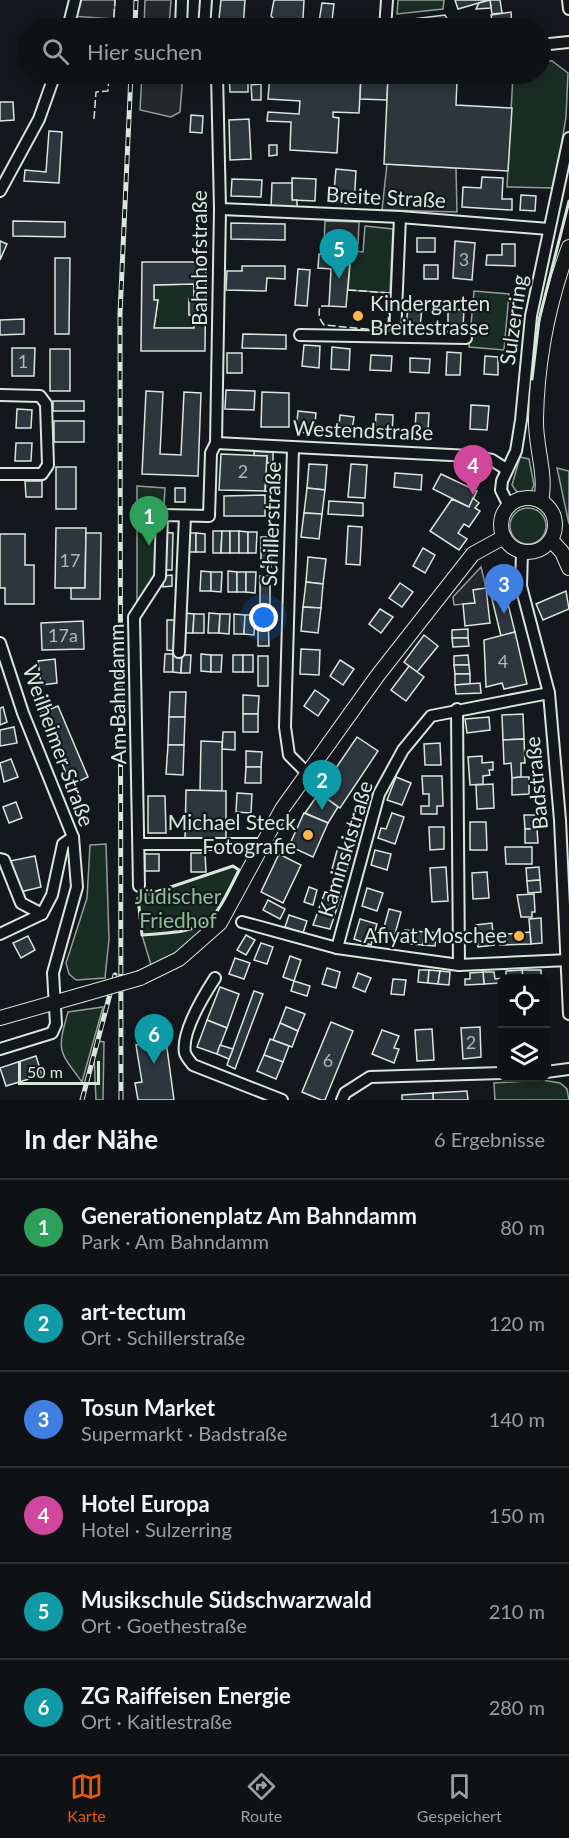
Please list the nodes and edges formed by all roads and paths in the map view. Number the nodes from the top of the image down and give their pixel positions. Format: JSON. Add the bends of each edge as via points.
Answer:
{"nodes":[{"id":1,"x":75,"y":0,"type":"edge"},
{"id":2,"x":182,"y":0,"type":"edge"},
{"id":3,"x":206,"y":0,"type":"edge"},
{"id":4,"x":387,"y":0,"type":"edge"},
{"id":5,"x":567,"y":0,"type":"edge"},
{"id":6,"x":569,"y":9,"type":"edge"},
{"id":7,"x":70,"y":18,"type":"edge"},
{"id":8,"x":181,"y":18,"type":"edge"},
{"id":9,"x":205,"y":18,"type":"edge"},
{"id":10,"x":386,"y":18,"type":"edge"},
{"id":11,"x":569,"y":42,"type":"edge"},
{"id":12,"x":551,"y":44,"type":"edge"},
{"id":13,"x":51,"y":84,"type":"edge"},
{"id":14,"x":217,"y":84,"type":"edge"},
{"id":15,"x":569,"y":138,"type":"edge"},
{"id":16,"x":0,"y":191,"type":"edge"},
{"id":17,"x":220,"y":209,"type":"junction"},
{"id":18,"x":400,"y":217,"type":"junction"},
{"id":19,"x":549,"y":229,"type":"junction"},
{"id":20,"x":569,"y":247,"type":"edge"},
{"id":21,"x":300,"y":335,"type":"dead end"},
{"id":22,"x":395,"y":336,"type":"junction"},
{"id":23,"x":466,"y":338,"type":"dead end"},
{"id":24,"x":0,"y":395,"type":"edge"},
{"id":25,"x":216,"y":443,"type":"junction"},
{"id":26,"x":293,"y":448,"type":"junction"},
{"id":27,"x":506,"y":469,"type":"junction"},
{"id":28,"x":0,"y":474,"type":"edge"},
{"id":29,"x":541,"y":501,"type":"junction"},
{"id":30,"x":509,"y":506,"type":"junction"},
{"id":31,"x":184,"y":516,"type":"junction"},
{"id":32,"x":504,"y":537,"type":"junction"},
{"id":33,"x":551,"y":540,"type":"junction"},
{"id":34,"x":522,"y":552,"type":"junction"},
{"id":35,"x":569,"y":568,"type":"edge"},
{"id":36,"x":0,"y":643,"type":"edge"},
{"id":37,"x":179,"y":652,"type":"dead end"},
{"id":38,"x":549,"y":693,"type":"junction"},
{"id":39,"x":457,"y":709,"type":"junction"},
{"id":40,"x":307,"y":773,"type":"junction"},
{"id":41,"x":73,"y":837,"type":"junction"},
{"id":42,"x":140,"y":844,"type":"junction"},
{"id":43,"x":261,"y":844,"type":"junction"},
{"id":44,"x":0,"y":859,"type":"edge"},
{"id":45,"x":139,"y":886,"type":"dead end"},
{"id":46,"x":42,"y":914,"type":"junction"},
{"id":47,"x":242,"y":922,"type":"dead end"},
{"id":48,"x":0,"y":934,"type":"edge"},
{"id":49,"x":337,"y":948,"type":"junction"},
{"id":50,"x":569,"y":960,"type":"edge"},
{"id":51,"x":459,"y":965,"type":"junction"},
{"id":52,"x":215,"y":978,"type":"dead end"},
{"id":53,"x":53,"y":1004,"type":"junction"},
{"id":54,"x":569,"y":1014,"type":"edge"},
{"id":55,"x":0,"y":1018,"type":"edge"},
{"id":56,"x":0,"y":1049,"type":"edge"},
{"id":57,"x":569,"y":1069,"type":"edge"},
{"id":58,"x":551,"y":1071,"type":"edge"},
{"id":59,"x":497,"y":1073,"type":"edge"},
{"id":60,"x":282,"y":1100,"type":"edge"},
{"id":61,"x":342,"y":1100,"type":"edge"}],
"edges":[{"from":1,"to":7,"type":"street"},
{"from":2,"to":8,"type":"street"},
{"from":3,"to":9,"type":"street"},
{"from":4,"to":10,"type":"street"},
{"from":5,"to":6,"type":"street"},
{"from":11,"to":12,"type":"street"},
{"from":13,"to":16,"type":"street","via":[[39,118]]},
{"from":14,"to":17,"type":"street","name":"Bahnhofstraße"},
{"from":15,"to":19,"type":"street","name":"Sulzerring"},
{"from":17,"to":18,"type":"street","name":"Breite Straße"},
{"from":17,"to":25,"type":"street","name":"Bahnhofstraße"},
{"from":18,"to":19,"type":"street","name":"Breite Straße"},
{"from":18,"to":22,"type":"street"},
{"from":19,"to":27,"type":"street","name":"Sulzerring","via":[[531,316],[518,440]]},
{"from":20,"to":29,"type":"main road","via":[[543,344],[536,419],[544,488]]},
{"from":21,"to":22,"type":"street"},
{"from":22,"to":23,"type":"street"},
{"from":24,"to":28,"type":"street","via":[[40,396],[46,404],[48,465],[42,474]]},
{"from":25,"to":26,"type":"street","name":"Westendstraße"},
{"from":25,"to":31,"type":"street","via":[[211,453],[209,516]]},
{"from":26,"to":27,"type":"street","name":"Westendstraße","via":[[470,456],[492,460]]},
{"from":26,"to":40,"type":"street","name":"Schillerstraße","via":[[285,727],[289,755]]},
{"from":27,"to":30,"type":"street","name":"Sulzerring","via":[[501,490]]},
{"from":29,"to":30,"type":"main road","via":[[522,499]]},
{"from":29,"to":33,"type":"main road","via":[[555,518]]},
{"from":30,"to":32,"type":"main road","via":[[502,520]]},
{"from":31,"to":37,"type":"street"},
{"from":31,"to":42,"type":"street","name":"Am Bahndamm","via":[[162,515],[160,577],[134,617]]},
{"from":32,"to":34,"type":"main road"},
{"from":32,"to":40,"type":"main road","via":[[473,554]]},
{"from":33,"to":34,"type":"main road","via":[[537,551]]},
{"from":33,"to":35,"type":"main road"},
{"from":34,"to":38,"type":"street","name":"Badstraße","via":[[521,586]]},
{"from":36,"to":41,"type":"street","name":"Weilheimer Straße","via":[[23,713]]},
{"from":38,"to":39,"type":"street","name":"Kaminskistraße"},
{"from":38,"to":50,"type":"street","name":"Badstraße"},
{"from":39,"to":49,"type":"street","name":"Kaminskistraße","via":[[431,716],[403,750],[379,794]]},
{"from":39,"to":51,"type":"street"},
{"from":40,"to":43,"type":"main road"},
{"from":41,"to":46,"type":"street","via":[[63,844],[52,895]]},
{"from":41,"to":53,"type":"street","name":"Weilheimer Straße","via":[[76,887],[53,973]]},
{"from":42,"to":43,"type":"street"},
{"from":42,"to":45,"type":"street","name":"Am Bahndamm"},
{"from":43,"to":53,"type":"main road","bridge":true,"via":[[220,923],[179,959],[140,978]]},
{"from":44,"to":46,"type":"street","via":[[4,860],[21,903]]},
{"from":46,"to":48,"type":"street"},
{"from":47,"to":49,"type":"street"},
{"from":49,"to":51,"type":"street"},
{"from":50,"to":51,"type":"street"},
{"from":50,"to":54,"type":"street","name":"Badstraße"},
{"from":52,"to":60,"type":"street","via":[[186,1038],[185,1053],[193,1065]]},
{"from":53,"to":55,"type":"main road"},
{"from":53,"to":56,"type":"street","name":"Weilheimer Straße","via":[[56,1024],[52,1033]]},
{"from":57,"to":58,"type":"street"},
{"from":59,"to":61,"type":"street","via":[[370,1077]]}]}
